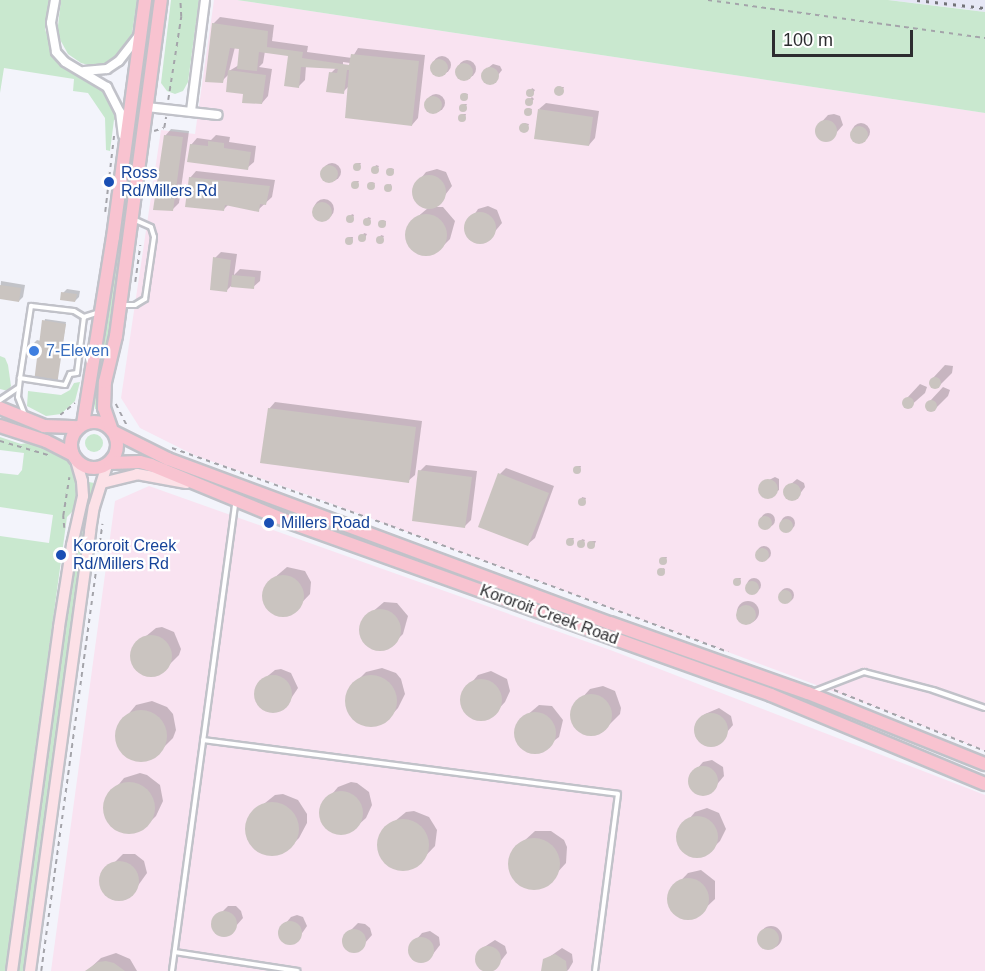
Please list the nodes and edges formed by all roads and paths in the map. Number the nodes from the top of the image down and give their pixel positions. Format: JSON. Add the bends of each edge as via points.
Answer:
{"nodes":[{"id":1,"x":55,"y":0,"type":"edge"},
{"id":2,"x":145,"y":0,"type":"edge"},
{"id":3,"x":161,"y":0,"type":"edge"},
{"id":4,"x":180,"y":0,"type":"edge"},
{"id":5,"x":205,"y":0,"type":"edge"},
{"id":6,"x":708,"y":0,"type":"edge"},
{"id":7,"x":140,"y":33,"type":"junction"},
{"id":8,"x":985,"y":38,"type":"edge"},
{"id":9,"x":82,"y":71,"type":"junction"},
{"id":10,"x":147,"y":107,"type":"junction"},
{"id":11,"x":167,"y":109,"type":"junction"},
{"id":12,"x":191,"y":111,"type":"junction"},
{"id":13,"x":218,"y":115,"type":"dead end"},
{"id":14,"x":114,"y":133,"type":"dead end"},
{"id":15,"x":124,"y":146,"type":"junction"},
{"id":16,"x":105,"y":214,"type":"dead end"},
{"id":17,"x":132,"y":218,"type":"junction"},
{"id":18,"x":121,"y":305,"type":"junction"},
{"id":19,"x":102,"y":311,"type":"junction"},
{"id":20,"x":84,"y":316,"type":"junction"},
{"id":21,"x":77,"y":373,"type":"junction"},
{"id":22,"x":20,"y":378,"type":"junction"},
{"id":23,"x":86,"y":381,"type":"junction"},
{"id":24,"x":19,"y":387,"type":"junction"},
{"id":25,"x":0,"y":400,"type":"edge"},
{"id":26,"x":0,"y":408,"type":"edge"},
{"id":27,"x":27,"y":418,"type":"junction"},
{"id":28,"x":0,"y":426,"type":"edge"},
{"id":29,"x":81,"y":426,"type":"junction"},
{"id":30,"x":112,"y":430,"type":"junction"},
{"id":31,"x":0,"y":441,"type":"edge"},
{"id":32,"x":171,"y":448,"type":"dead end"},
{"id":33,"x":50,"y":456,"type":"dead end"},
{"id":34,"x":74,"y":458,"type":"junction"},
{"id":35,"x":108,"y":464,"type":"junction"},
{"id":36,"x":231,"y":482,"type":"junction"},
{"id":37,"x":102,"y":483,"type":"junction"},
{"id":38,"x":194,"y":484,"type":"junction"},
{"id":39,"x":236,"y":501,"type":"junction"},
{"id":40,"x":101,"y":520,"type":"dead end"},
{"id":41,"x":454,"y":563,"type":"junction"},
{"id":42,"x":448,"y":579,"type":"junction"},
{"id":43,"x":734,"y":655,"type":"dead end"},
{"id":44,"x":825,"y":687,"type":"junction"},
{"id":45,"x":808,"y":693,"type":"junction"},
{"id":46,"x":985,"y":708,"type":"edge"},
{"id":47,"x":203,"y":740,"type":"junction"},
{"id":48,"x":985,"y":751,"type":"edge"},
{"id":49,"x":985,"y":764,"type":"edge"},
{"id":50,"x":985,"y":783,"type":"edge"},
{"id":51,"x":175,"y":952,"type":"junction"},
{"id":52,"x":12,"y":971,"type":"edge"},
{"id":53,"x":30,"y":971,"type":"edge"},
{"id":54,"x":41,"y":971,"type":"edge"},
{"id":55,"x":172,"y":971,"type":"edge"},
{"id":56,"x":298,"y":971,"type":"edge"},
{"id":57,"x":595,"y":971,"type":"edge"}],
"edges":[{"from":1,"to":9,"type":"street","via":[[51,23],[56,51],[65,62]]},
{"from":2,"to":7,"type":"main road"},
{"from":3,"to":10,"type":"main road"},
{"from":4,"to":11,"type":"path","via":[[181,17]]},
{"from":5,"to":12,"type":"street"},
{"from":6,"to":8,"type":"path"},
{"from":7,"to":9,"type":"street","via":[[113,65],[95,72]]},
{"from":7,"to":15,"type":"main road"},
{"from":9,"to":15,"type":"street","via":[[107,87],[115,99]]},
{"from":10,"to":11,"type":"street"},
{"from":10,"to":17,"type":"main road"},
{"from":11,"to":12,"type":"street"},
{"from":12,"to":13,"type":"street"},
{"from":14,"to":16,"type":"path"},
{"from":15,"to":19,"type":"main road"},
{"from":17,"to":18,"type":"main road"},
{"from":17,"to":18,"type":"lane","via":[[151,227],[154,237],[145,300]]},
{"from":18,"to":30,"type":"main road","via":[[104,399]]},
{"from":19,"to":20,"type":"lane"},
{"from":19,"to":23,"type":"main road"},
{"from":20,"to":21,"type":"lane"},
{"from":20,"to":22,"type":"lane","via":[[74,311],[31,306]]},
{"from":21,"to":22,"type":"lane","via":[[70,374],[64,385]]},
{"from":21,"to":23,"type":"lane"},
{"from":22,"to":24,"type":"lane"},
{"from":23,"to":29,"type":"main road"},
{"from":24,"to":25,"type":"lane"},
{"from":24,"to":27,"type":"lane","via":[[20,404]]},
{"from":26,"to":27,"type":"main road"},
{"from":27,"to":29,"type":"main road","via":[[52,428]]},
{"from":28,"to":34,"type":"main road","via":[[46,441]]},
{"from":29,"to":30,"type":"main road","via":[[98,422]]},
{"from":29,"to":34,"type":"main road","via":[[72,439]]},
{"from":30,"to":35,"type":"main road","via":[[118,448]]},
{"from":30,"to":36,"type":"main road","name":"Kororoit Creek Road","via":[[147,451]]},
{"from":31,"to":33,"type":"path"},
{"from":32,"to":43,"type":"path","via":[[381,522]]},
{"from":34,"to":35,"type":"main road","via":[[94,469]]},
{"from":34,"to":52,"type":"main road","via":[[83,496],[59,627]]},
{"from":35,"to":37,"type":"main road"},
{"from":35,"to":38,"type":"main road","name":"Kororoit Creek Road","via":[[146,464]]},
{"from":36,"to":39,"type":"main road"},
{"from":36,"to":41,"type":"main road","name":"Kororoit Creek Road"},
{"from":37,"to":38,"type":"main road","via":[[137,474]]},
{"from":37,"to":53,"type":"main road","via":[[94,507]]},
{"from":38,"to":39,"type":"main road","name":"Kororoit Creek Road"},
{"from":39,"to":42,"type":"main road","name":"Kororoit Creek Road"},
{"from":39,"to":47,"type":"lane"},
{"from":40,"to":54,"type":"path"},
{"from":41,"to":42,"type":"main road"},
{"from":41,"to":45,"type":"main road","name":"Kororoit Creek Road"},
{"from":42,"to":50,"type":"main road","name":"Kororoit Creek Road","via":[[771,695]]},
{"from":44,"to":45,"type":"lane"},
{"from":44,"to":46,"type":"lane","via":[[864,672]]},
{"from":44,"to":48,"type":"path"},
{"from":45,"to":49,"type":"main road","name":"Kororoit Creek Road"},
{"from":47,"to":51,"type":"lane"},
{"from":47,"to":57,"type":"lane","via":[[618,794]]},
{"from":51,"to":55,"type":"lane"},
{"from":51,"to":56,"type":"lane"}]}
